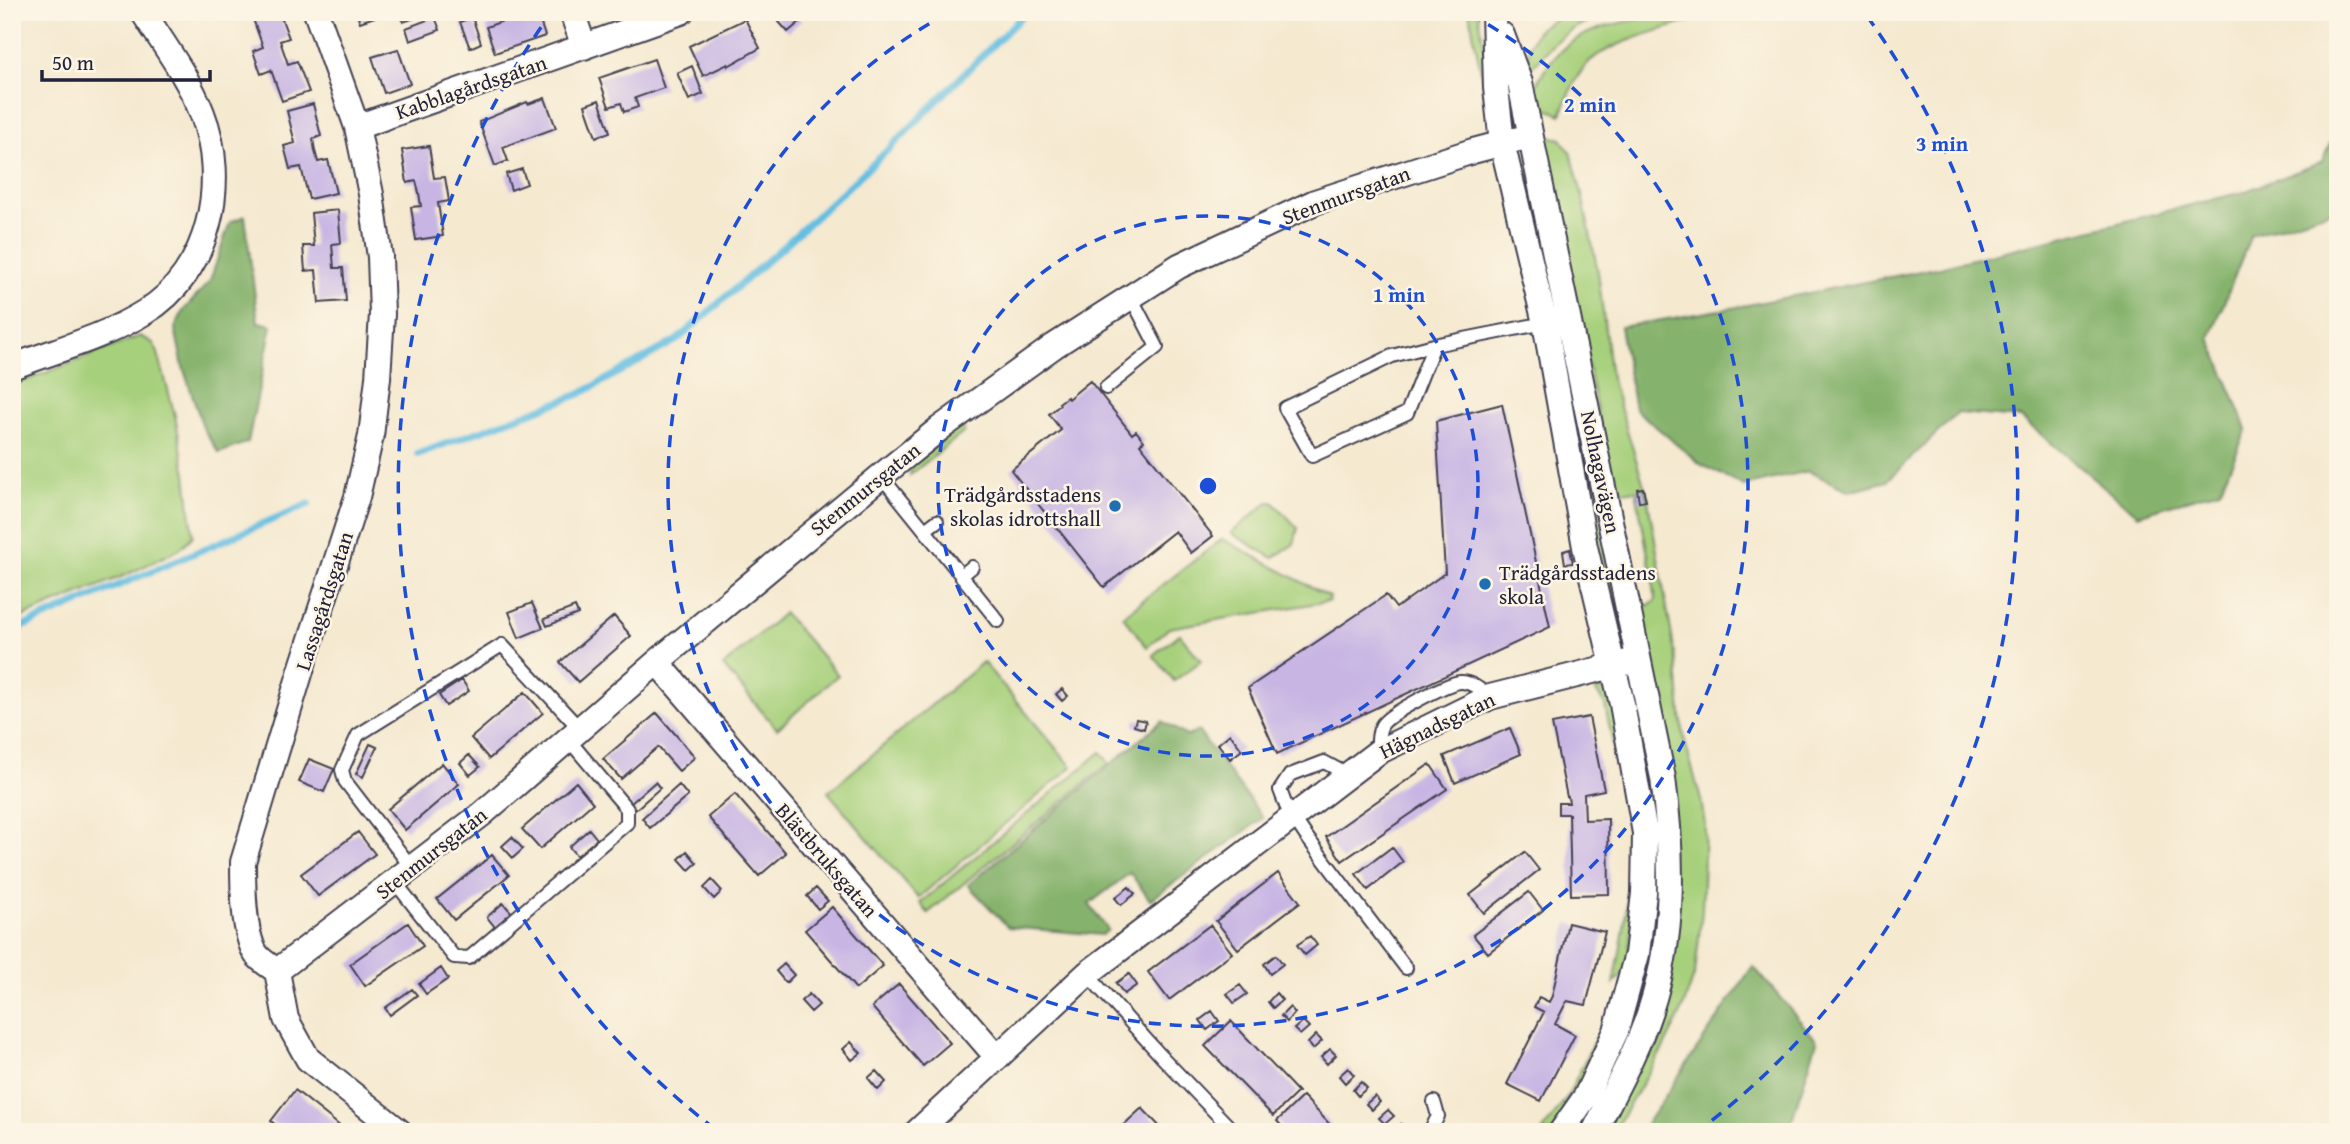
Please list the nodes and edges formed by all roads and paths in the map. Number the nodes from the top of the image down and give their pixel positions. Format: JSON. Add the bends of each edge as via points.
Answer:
{"nodes":[{"id":1,"x":143,"y":12,"type":"edge"},
{"id":2,"x":316,"y":12,"type":"edge"},
{"id":3,"x":572,"y":12,"type":"edge"},
{"id":4,"x":681,"y":12,"type":"edge"},
{"id":5,"x":1497,"y":13,"type":"edge"},
{"id":6,"x":584,"y":47,"type":"junction"},
{"id":7,"x":357,"y":127,"type":"junction"},
{"id":8,"x":1530,"y":136,"type":"junction"},
{"id":9,"x":1503,"y":143,"type":"junction"},
{"id":10,"x":1131,"y":297,"type":"junction"},
{"id":11,"x":1545,"y":323,"type":"junction"},
{"id":12,"x":1434,"y":345,"type":"junction"},
{"id":13,"x":12,"y":367,"type":"edge"},
{"id":14,"x":1106,"y":388,"type":"dead end"},
{"id":15,"x":881,"y":476,"type":"junction"},
{"id":16,"x":937,"y":521,"type":"dead end"},
{"id":17,"x":925,"y":530,"type":"junction"},
{"id":18,"x":972,"y":567,"type":"dead end"},
{"id":19,"x":961,"y":576,"type":"junction"},
{"id":20,"x":998,"y":621,"type":"dead end"},
{"id":21,"x":1639,"y":660,"type":"junction"},
{"id":22,"x":657,"y":662,"type":"junction"},
{"id":23,"x":1612,"y":666,"type":"junction"},
{"id":24,"x":574,"y":734,"type":"junction"},
{"id":25,"x":1344,"y":778,"type":"junction"},
{"id":26,"x":1293,"y":816,"type":"junction"},
{"id":27,"x":404,"y":875,"type":"junction"},
{"id":28,"x":1406,"y":968,"type":"dead end"},
{"id":29,"x":277,"y":971,"type":"junction"},
{"id":30,"x":1087,"y":974,"type":"junction"},
{"id":31,"x":997,"y":1057,"type":"junction"},
{"id":32,"x":1434,"y":1102,"type":"dead end"},
{"id":33,"x":400,"y":1132,"type":"edge"},
{"id":34,"x":918,"y":1132,"type":"edge"},
{"id":35,"x":1234,"y":1132,"type":"edge"},
{"id":36,"x":1430,"y":1132,"type":"edge"},
{"id":37,"x":1560,"y":1132,"type":"edge"},
{"id":38,"x":1594,"y":1132,"type":"edge"}],
"edges":[{"from":1,"to":13,"type":"street","via":[[190,87],[209,137],[212,194],[201,248],[181,283],[145,312]]},
{"from":2,"to":7,"type":"street","name":"Lassagårdsgatan"},
{"from":3,"to":6,"type":"street"},
{"from":4,"to":6,"type":"street","name":"Kabblagårdsgatan"},
{"from":5,"to":8,"type":"street","name":"Nolhagavägen","via":[[1520,83]]},
{"from":5,"to":9,"type":"street","name":"Nolhagavägen","via":[[1496,88]]},
{"from":6,"to":7,"type":"street","name":"Kabblagårdsgatan"},
{"from":7,"to":29,"type":"street","name":"Lassagårdsgatan","via":[[380,257],[378,378],[357,497],[243,862],[251,942],[257,955]]},
{"from":8,"to":9,"type":"street","name":"Stenmursgatan"},
{"from":8,"to":21,"type":"street","name":"Nolhagavägen"},
{"from":9,"to":10,"type":"street","name":"Stenmursgatan","via":[[1315,202],[1179,266]]},
{"from":9,"to":11,"type":"street","name":"Nolhagavägen"},
{"from":10,"to":14,"type":"lane","via":[[1157,347]]},
{"from":10,"to":15,"type":"street","name":"Stenmursgatan","via":[[1054,346]]},
{"from":11,"to":12,"type":"lane"},
{"from":11,"to":23,"type":"street","name":"Nolhagavägen"},
{"from":12,"to":12,"type":"lane","via":[[1392,356],[1285,408],[1312,456],[1407,413]]},
{"from":15,"to":17,"type":"lane"},
{"from":15,"to":22,"type":"street","name":"Stenmursgatan"},
{"from":16,"to":17,"type":"lane"},
{"from":17,"to":19,"type":"lane"},
{"from":18,"to":19,"type":"lane"},
{"from":19,"to":20,"type":"lane"},
{"from":21,"to":23,"type":"street","name":"Hägnadsgatan"},
{"from":21,"to":38,"type":"street","name":"Nolhagavägen","via":[[1670,829],[1670,899],[1651,1009]]},
{"from":22,"to":24,"type":"street","name":"Stenmursgatan"},
{"from":22,"to":31,"type":"street","name":"Blästbruksgatan"},
{"from":23,"to":25,"type":"street","name":"Hägnadsgatan","via":[[1490,697],[1378,752]]},
{"from":23,"to":37,"type":"street","name":"Nolhagavägen","via":[[1644,833],[1644,893],[1637,954],[1616,1031],[1586,1096]]},
{"from":24,"to":27,"type":"street","name":"Stenmursgatan"},
{"from":24,"to":27,"type":"lane","via":[[628,809],[627,823],[469,958],[453,957]]},
{"from":24,"to":27,"type":"lane","via":[[502,645],[358,735],[342,770],[345,781]]},
{"from":25,"to":26,"type":"street","name":"Hägnadsgatan"},
{"from":25,"to":26,"type":"lane","via":[[1324,762],[1290,775],[1280,790]]},
{"from":26,"to":28,"type":"lane"},
{"from":26,"to":30,"type":"street","name":"Hägnadsgatan"},
{"from":27,"to":29,"type":"street","name":"Stenmursgatan"},
{"from":29,"to":33,"type":"street","via":[[286,1019],[308,1059]]},
{"from":30,"to":31,"type":"street","name":"Hägnadsgatan"},
{"from":30,"to":35,"type":"lane"},
{"from":31,"to":34,"type":"street","name":"Hägnadsgatan"},
{"from":32,"to":36,"type":"lane","via":[[1438,1116]]}]}
